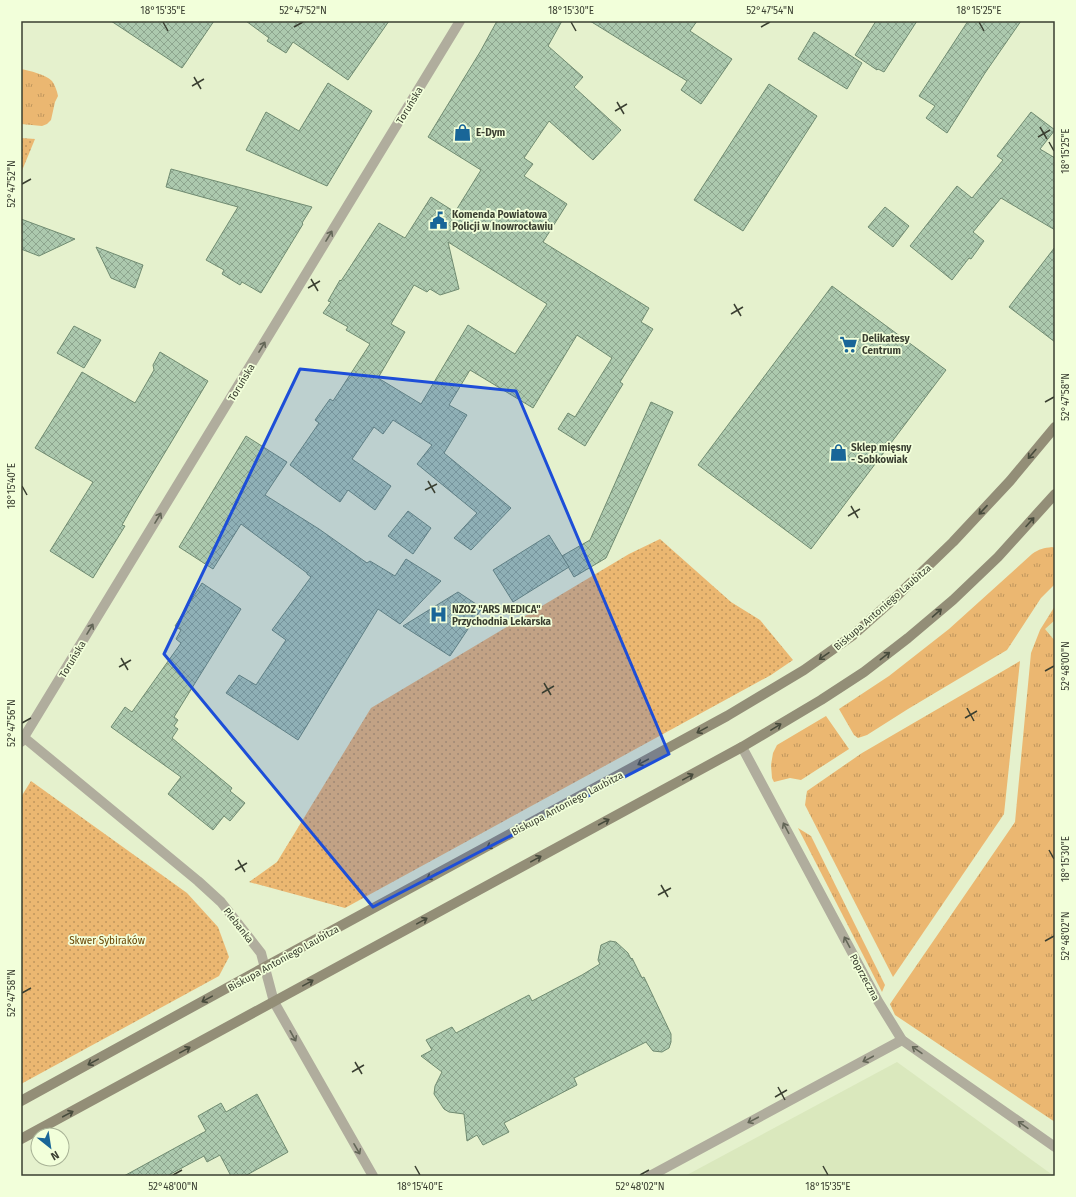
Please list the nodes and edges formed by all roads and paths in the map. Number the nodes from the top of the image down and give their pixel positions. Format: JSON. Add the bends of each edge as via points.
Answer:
{"nodes":[{"id":1,"x":460,"y":21,"type":"edge"},
{"id":2,"x":1055,"y":427,"type":"edge"},
{"id":3,"x":1055,"y":494,"type":"edge"},
{"id":4,"x":22,"y":738,"type":"edge"},
{"id":5,"x":742,"y":747,"type":"junction"},
{"id":6,"x":265,"y":966,"type":"junction"},
{"id":7,"x":274,"y":1002,"type":"junction"},
{"id":8,"x":902,"y":1040,"type":"junction"},
{"id":9,"x":21,"y":1101,"type":"edge"},
{"id":10,"x":21,"y":1139,"type":"edge"},
{"id":11,"x":1055,"y":1148,"type":"edge"},
{"id":12,"x":373,"y":1176,"type":"edge"},
{"id":13,"x":650,"y":1176,"type":"edge"}],
"edges":[{"from":4,"to":1,"type":"street","name":"Toruńska","one_way":true},
{"from":2,"to":6,"type":"main road","name":"Biskupa Antoniego Laubitza","one_way":true,"via":[[1010,481],[953,542],[852,636],[804,670],[702,730]]},
{"from":5,"to":3,"type":"main road","one_way":true,"via":[[864,672],[908,638],[998,558]]},
{"from":4,"to":6,"type":"street","name":"Plebanka","via":[[221,902],[261,953]]},
{"from":7,"to":5,"type":"main road","one_way":true},
{"from":8,"to":5,"type":"street","name":"Poprzeczna","one_way":true,"via":[[878,1001]]},
{"from":6,"to":7,"type":"street","name":"Plebanka"},
{"from":6,"to":9,"type":"main road","name":"Biskupa Antoniego Laubitza","one_way":true},
{"from":10,"to":7,"type":"main road","one_way":true},
{"from":7,"to":12,"type":"street","name":"Plebanka","one_way":true},
{"from":11,"to":8,"type":"street","name":"Poprzeczna","one_way":true},
{"from":8,"to":13,"type":"street","one_way":true}]}
